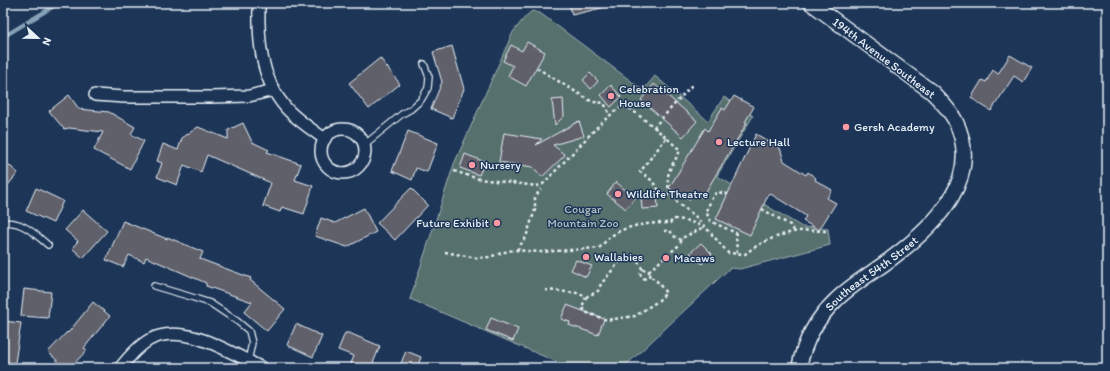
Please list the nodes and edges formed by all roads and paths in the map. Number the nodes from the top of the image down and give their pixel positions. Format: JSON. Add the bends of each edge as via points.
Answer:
{"nodes":[{"id":1,"x":259,"y":3,"type":"edge"},
{"id":2,"x":811,"y":3,"type":"edge"},
{"id":3,"x":424,"y":64,"type":"dead end"},
{"id":4,"x":536,"y":68,"type":"dead end"},
{"id":5,"x":692,"y":85,"type":"dead end"},
{"id":6,"x":274,"y":90,"type":"junction"},
{"id":7,"x":96,"y":95,"type":"dead end"},
{"id":8,"x":610,"y":115,"type":"junction"},
{"id":9,"x":654,"y":127,"type":"junction"},
{"id":10,"x":666,"y":138,"type":"junction"},
{"id":11,"x":325,"y":139,"type":"junction"},
{"id":12,"x":364,"y":145,"type":"junction"},
{"id":13,"x":454,"y":171,"type":"dead end"},
{"id":14,"x":958,"y":187,"type":"joint"},
{"id":15,"x":541,"y":189,"type":"dead end"},
{"id":16,"x":672,"y":194,"type":"junction"},
{"id":17,"x":728,"y":194,"type":"dead end"},
{"id":18,"x":762,"y":209,"type":"dead end"},
{"id":19,"x":3,"y":223,"type":"edge"},
{"id":20,"x":705,"y":227,"type":"junction"},
{"id":21,"x":664,"y":231,"type":"dead end"},
{"id":22,"x":827,"y":231,"type":"dead end"},
{"id":23,"x":795,"y":232,"type":"junction"},
{"id":24,"x":682,"y":240,"type":"junction"},
{"id":25,"x":48,"y":245,"type":"dead end"},
{"id":26,"x":517,"y":250,"type":"junction"},
{"id":27,"x":445,"y":252,"type":"dead end"},
{"id":28,"x":737,"y":254,"type":"junction"},
{"id":29,"x":643,"y":270,"type":"junction"},
{"id":30,"x":649,"y":270,"type":"junction"},
{"id":31,"x":649,"y":276,"type":"junction"},
{"id":32,"x":154,"y":286,"type":"dead end"},
{"id":33,"x":545,"y":290,"type":"dead end"},
{"id":34,"x":586,"y":297,"type":"junction"},
{"id":35,"x":248,"y":361,"type":"junction"},
{"id":36,"x":120,"y":368,"type":"edge"},
{"id":37,"x":262,"y":368,"type":"edge"},
{"id":38,"x":799,"y":368,"type":"edge"}],
"edges":[{"from":1,"to":6,"type":"street","via":[[259,40],[268,78]]},
{"from":2,"to":14,"type":"street","name":"194th Avenue Southeast","via":[[932,92],[945,106],[962,138],[963,169]]},
{"from":3,"to":12,"type":"lane","via":[[429,77],[428,88],[421,100]]},
{"from":4,"to":8,"type":"path","via":[[589,100],[604,103]]},
{"from":5,"to":9,"type":"path"},
{"from":6,"to":7,"type":"street","via":[[249,96]]},
{"from":6,"to":11,"type":"street","via":[[286,108]]},
{"from":8,"to":9,"type":"path","via":[[626,106]]},
{"from":8,"to":13,"type":"path","via":[[543,184],[537,186],[479,180]]},
{"from":9,"to":10,"type":"path"},
{"from":10,"to":16,"type":"path","via":[[679,149],[668,176]]},
{"from":10,"to":16,"type":"path","via":[[640,172],[650,179],[660,192]]},
{"from":11,"to":12,"type":"street","via":[[342,129],[355,134]]},
{"from":11,"to":12,"type":"street","via":[[321,145],[322,158],[325,165],[336,173],[343,174],[356,169],[364,158]]},
{"from":14,"to":38,"type":"street","name":"Southeast 54th Street","via":[[940,214],[926,229],[892,258],[836,299],[806,342]]},
{"from":15,"to":26,"type":"path","via":[[535,197],[535,210],[526,237]]},
{"from":16,"to":20,"type":"path","via":[[682,207]]},
{"from":17,"to":28,"type":"path","via":[[717,192],[706,211],[710,221],[736,234]]},
{"from":18,"to":23,"type":"path","via":[[790,225]]},
{"from":19,"to":25,"type":"lane","via":[[9,222],[29,228]]},
{"from":20,"to":24,"type":"path"},
{"from":20,"to":26,"type":"path","via":[[685,220],[673,220],[670,223],[650,223],[629,228],[610,237],[599,248],[541,252]]},
{"from":20,"to":28,"type":"path","via":[[728,253]]},
{"from":21,"to":24,"type":"path","via":[[670,231]]},
{"from":22,"to":23,"type":"path"},
{"from":23,"to":28,"type":"path","via":[[776,237],[745,254]]},
{"from":24,"to":30,"type":"path"},
{"from":26,"to":27,"type":"path","via":[[478,258]]},
{"from":29,"to":30,"type":"path"},
{"from":29,"to":31,"type":"path","via":[[642,278]]},
{"from":29,"to":34,"type":"path","via":[[633,256],[619,262],[602,282],[598,291]]},
{"from":30,"to":31,"type":"path"},
{"from":31,"to":34,"type":"path","via":[[656,280],[666,293],[638,316],[607,320],[585,312],[582,307]]},
{"from":32,"to":35,"type":"lane","via":[[210,304],[237,321],[249,331],[251,337]]},
{"from":33,"to":34,"type":"path","via":[[578,293]]},
{"from":35,"to":36,"type":"street","via":[[202,340],[183,335],[165,335],[149,340],[136,349]]},
{"from":35,"to":37,"type":"street"}]}
